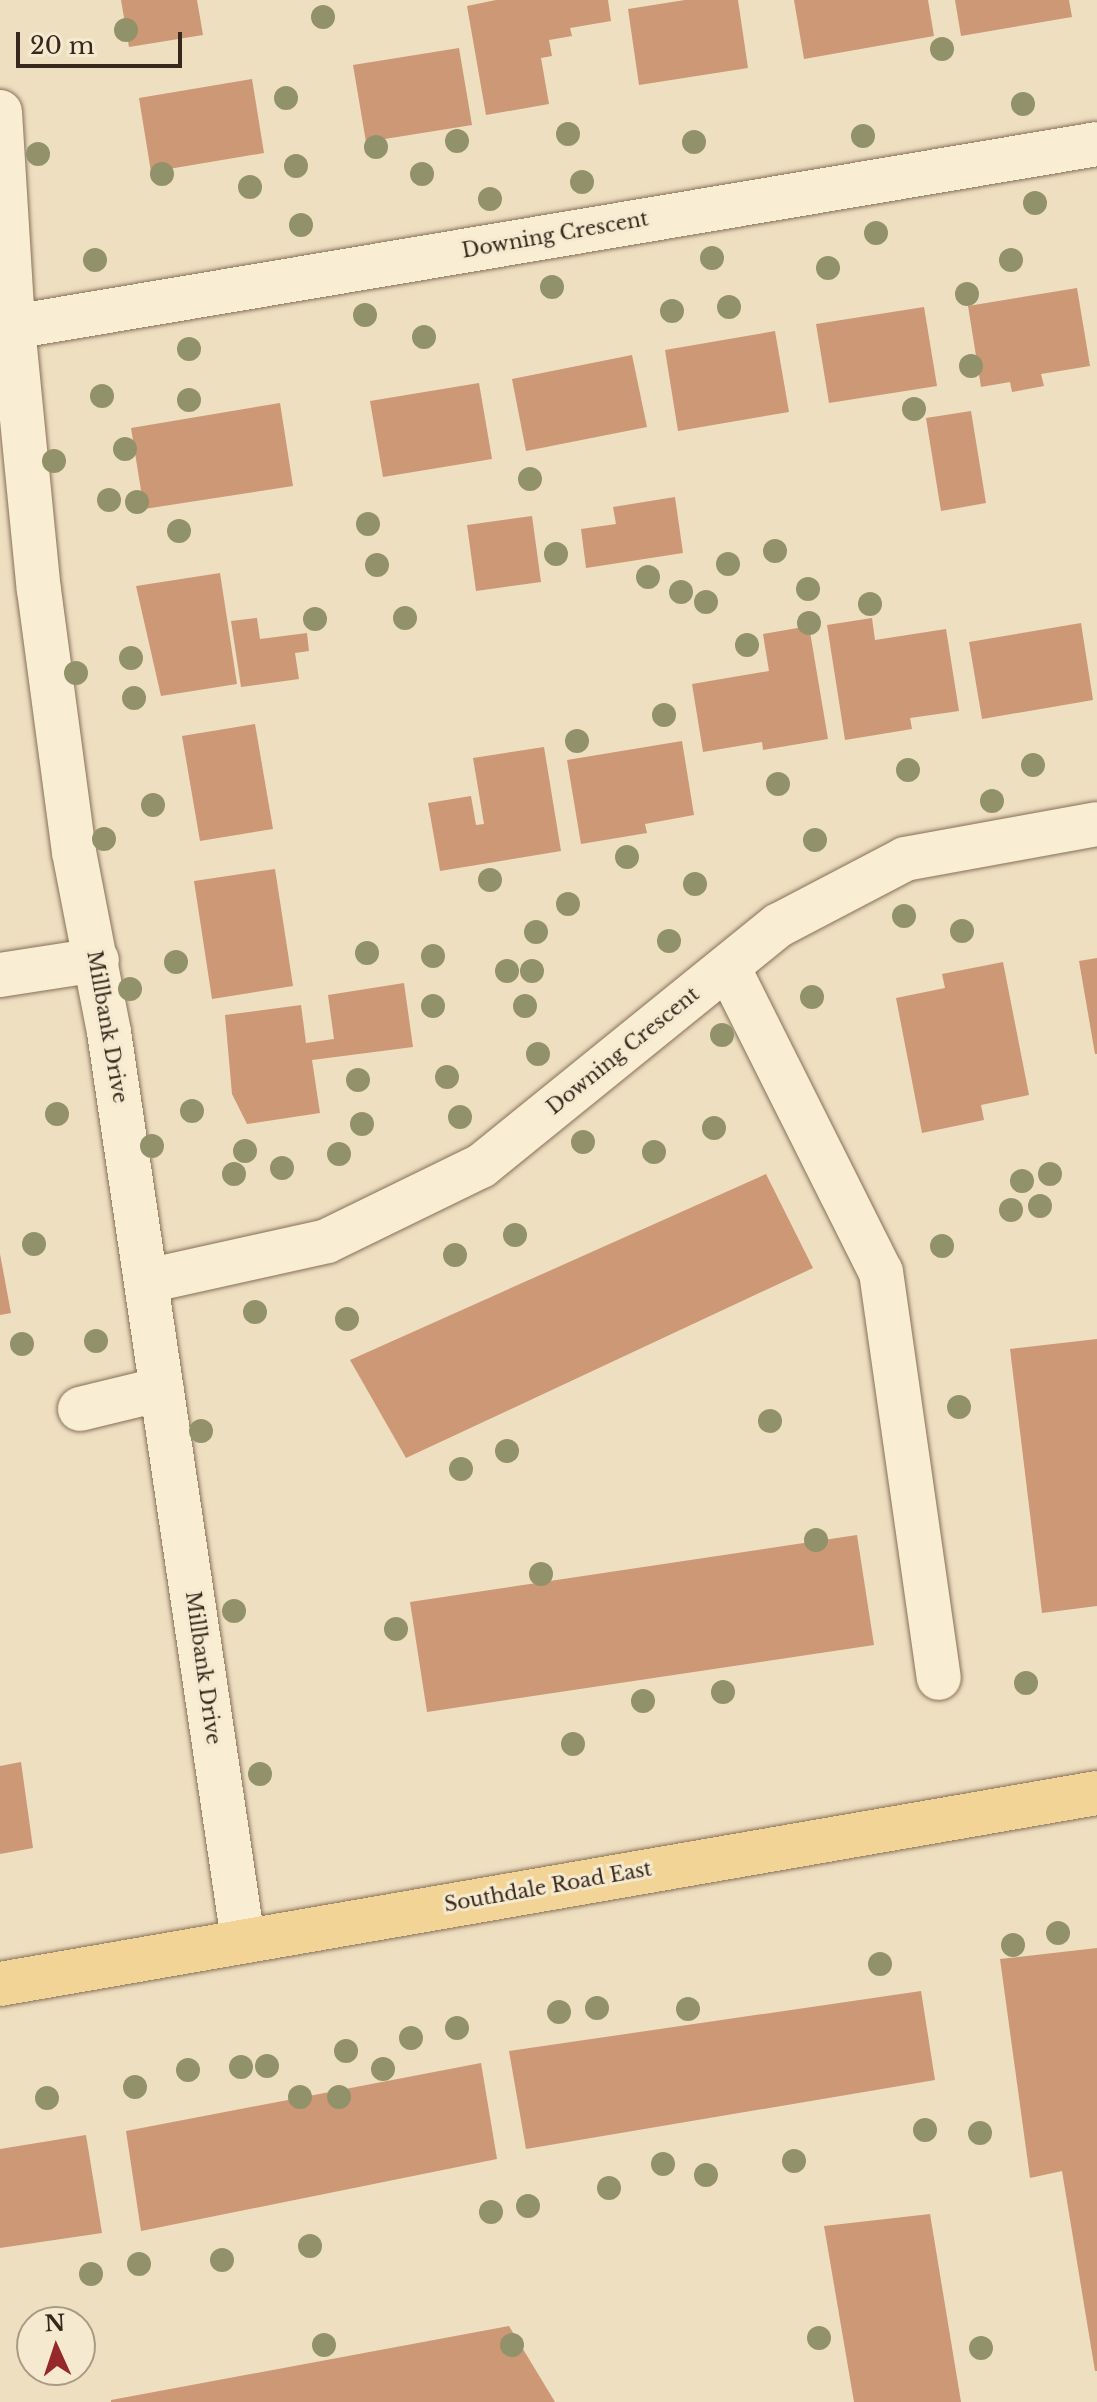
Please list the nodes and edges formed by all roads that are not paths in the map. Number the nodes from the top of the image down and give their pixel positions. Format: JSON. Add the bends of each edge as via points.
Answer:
{"nodes":[{"id":1,"x":0,"y":112,"type":"edge"},
{"id":2,"x":1097,"y":144,"type":"edge"},
{"id":3,"x":13,"y":327,"type":"junction"},
{"id":4,"x":1097,"y":824,"type":"edge"},
{"id":5,"x":97,"y":960,"type":"junction"},
{"id":6,"x":728,"y":967,"type":"junction"},
{"id":7,"x":0,"y":975,"type":"edge"},
{"id":8,"x":147,"y":1281,"type":"junction"},
{"id":9,"x":162,"y":1389,"type":"junction"},
{"id":10,"x":80,"y":1409,"type":"dead end"},
{"id":11,"x":939,"y":1678,"type":"dead end"},
{"id":12,"x":1097,"y":1793,"type":"edge"},
{"id":13,"x":243,"y":1940,"type":"junction"},
{"id":14,"x":0,"y":1984,"type":"edge"}],
"edges":[{"from":1,"to":3,"type":"street","name":"Millbank Drive"},
{"from":2,"to":3,"type":"street","name":"Downing Crescent"},
{"from":3,"to":5,"type":"street","name":"Millbank Drive","via":[[43,621],[74,852]]},
{"from":4,"to":6,"type":"street","name":"Downing Crescent","via":[[905,859],[779,925]]},
{"from":5,"to":7,"type":"street"},
{"from":5,"to":8,"type":"street","name":"Millbank Drive"},
{"from":6,"to":8,"type":"street","name":"Downing Crescent","via":[[481,1166],[327,1241]]},
{"from":6,"to":11,"type":"street","via":[[881,1272]]},
{"from":8,"to":9,"type":"street","name":"Millbank Drive"},
{"from":9,"to":10,"type":"street"},
{"from":9,"to":13,"type":"street","name":"Millbank Drive"},
{"from":12,"to":13,"type":"main road","name":"Southdale Road East"},
{"from":13,"to":14,"type":"main road","name":"Southdale Road East"}]}
